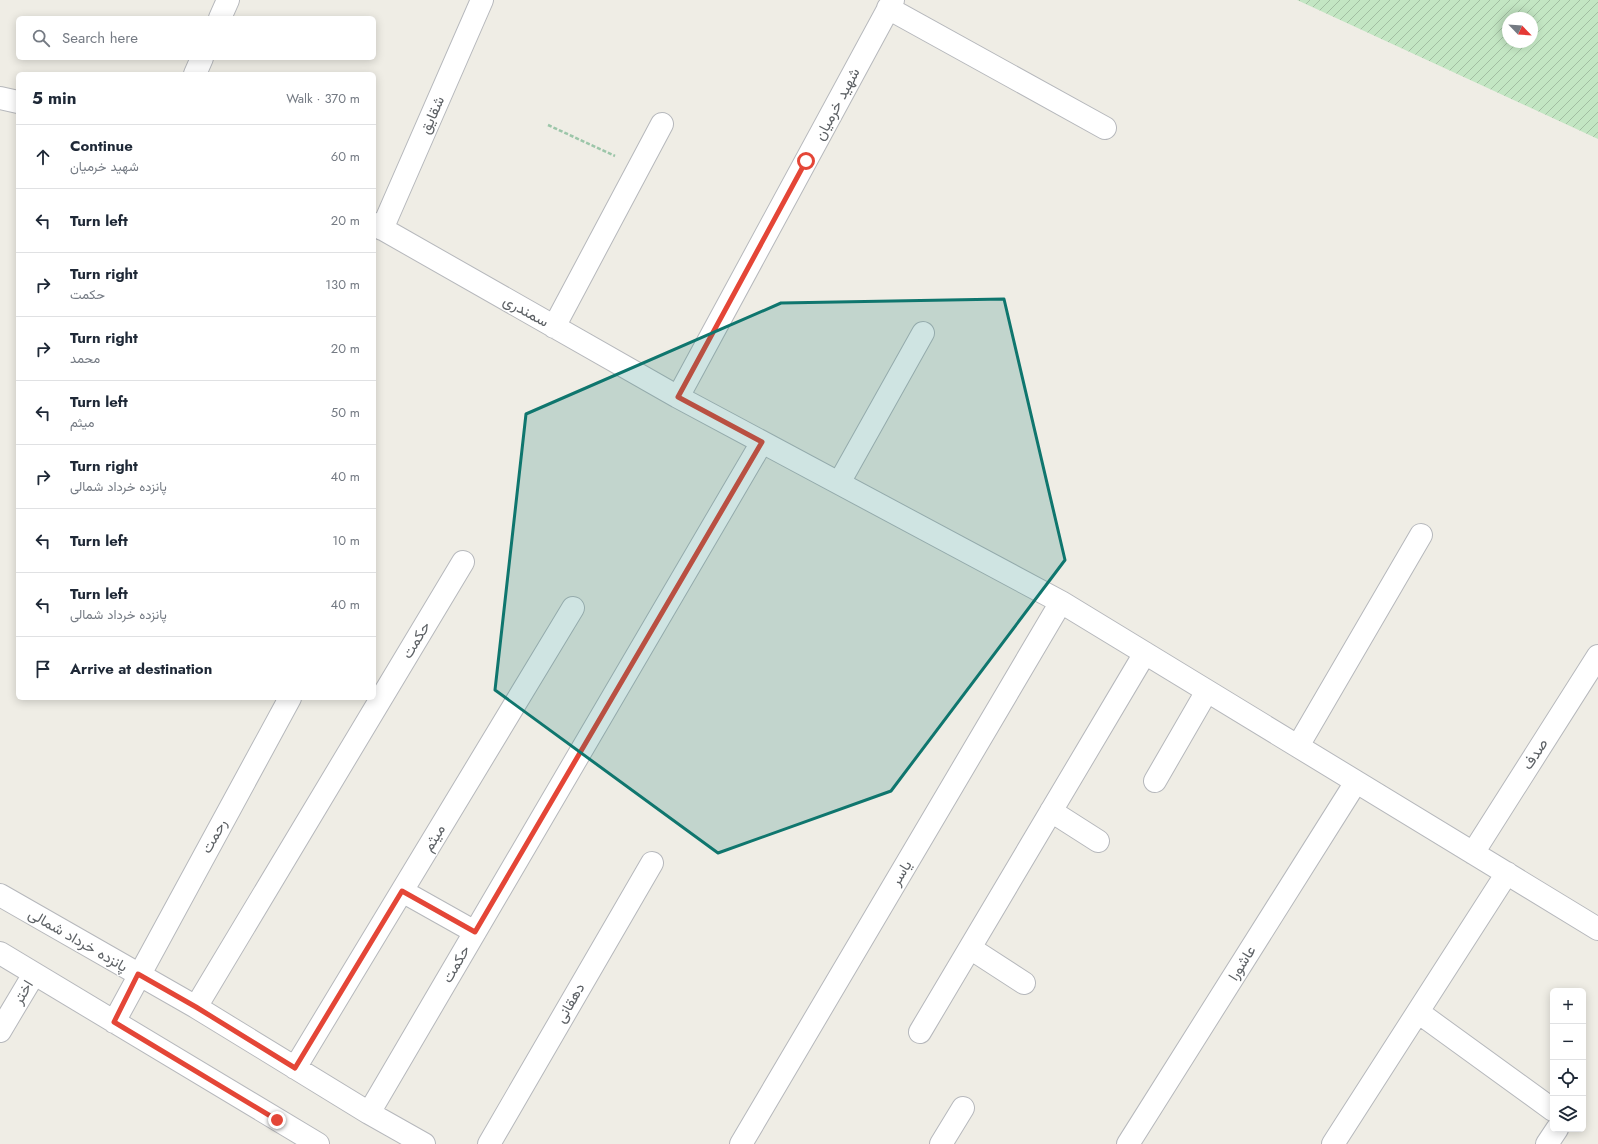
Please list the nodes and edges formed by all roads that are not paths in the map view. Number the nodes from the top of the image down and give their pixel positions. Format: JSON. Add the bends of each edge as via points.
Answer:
{"nodes":[{"id":1,"x":228,"y":0,"type":"edge"},
{"id":2,"x":482,"y":0,"type":"edge"},
{"id":3,"x":890,"y":4,"type":"edge"},
{"id":4,"x":221,"y":16,"type":"edge"},
{"id":5,"x":201,"y":60,"type":"edge"},
{"id":6,"x":197,"y":72,"type":"edge"},
{"id":7,"x":0,"y":98,"type":"edge"},
{"id":8,"x":16,"y":102,"type":"edge"},
{"id":9,"x":662,"y":124,"type":"dead end"},
{"id":10,"x":1105,"y":128,"type":"dead end"},
{"id":11,"x":378,"y":227,"type":"edge"},
{"id":12,"x":554,"y":327,"type":"junction"},
{"id":13,"x":923,"y":333,"type":"dead end"},
{"id":14,"x":678,"y":397,"type":"junction"},
{"id":15,"x":762,"y":442,"type":"junction"},
{"id":16,"x":839,"y":483,"type":"junction"},
{"id":17,"x":1421,"y":535,"type":"dead end"},
{"id":18,"x":464,"y":562,"type":"dead end"},
{"id":19,"x":1061,"y":602,"type":"junction"},
{"id":20,"x":573,"y":608,"type":"dead end"},
{"id":21,"x":1145,"y":653,"type":"junction"},
{"id":22,"x":1598,"y":656,"type":"edge"},
{"id":23,"x":1207,"y":691,"type":"junction"},
{"id":24,"x":289,"y":700,"type":"edge"},
{"id":25,"x":1298,"y":746,"type":"junction"},
{"id":26,"x":1155,"y":781,"type":"dead end"},
{"id":27,"x":1356,"y":782,"type":"junction"},
{"id":28,"x":1051,"y":811,"type":"junction"},
{"id":29,"x":1098,"y":841,"type":"dead end"},
{"id":30,"x":1473,"y":853,"type":"junction"},
{"id":31,"x":652,"y":863,"type":"dead end"},
{"id":32,"x":1507,"y":873,"type":"junction"},
{"id":33,"x":402,"y":891,"type":"junction"},
{"id":34,"x":0,"y":895,"type":"edge"},
{"id":35,"x":1598,"y":929,"type":"edge"},
{"id":36,"x":475,"y":932,"type":"junction"},
{"id":37,"x":970,"y":948,"type":"junction"},
{"id":38,"x":0,"y":953,"type":"edge"},
{"id":39,"x":34,"y":974,"type":"junction"},
{"id":40,"x":138,"y":974,"type":"junction"},
{"id":41,"x":1024,"y":983,"type":"dead end"},
{"id":42,"x":196,"y":1007,"type":"junction"},
{"id":43,"x":1418,"y":1012,"type":"junction"},
{"id":44,"x":114,"y":1022,"type":"junction"},
{"id":45,"x":0,"y":1031,"type":"edge"},
{"id":46,"x":920,"y":1032,"type":"dead end"},
{"id":47,"x":295,"y":1068,"type":"junction"},
{"id":48,"x":963,"y":1108,"type":"dead end"},
{"id":49,"x":1550,"y":1108,"type":"edge"},
{"id":50,"x":369,"y":1113,"type":"junction"},
{"id":51,"x":1554,"y":1132,"type":"edge"},
{"id":52,"x":318,"y":1144,"type":"edge"},
{"id":53,"x":424,"y":1144,"type":"edge"},
{"id":54,"x":489,"y":1144,"type":"edge"},
{"id":55,"x":741,"y":1144,"type":"edge"},
{"id":56,"x":940,"y":1144,"type":"edge"},
{"id":57,"x":1128,"y":1144,"type":"edge"},
{"id":58,"x":1333,"y":1144,"type":"edge"},
{"id":59,"x":1547,"y":1144,"type":"edge"}],
"edges":[{"from":1,"to":4,"type":"street"},
{"from":2,"to":11,"type":"street","name":"شقایق"},
{"from":3,"to":10,"type":"street"},
{"from":3,"to":14,"type":"street","name":"شهید خرمیان"},
{"from":5,"to":6,"type":"street"},
{"from":7,"to":8,"type":"street"},
{"from":9,"to":12,"type":"street"},
{"from":11,"to":12,"type":"street","name":"سمندری"},
{"from":12,"to":14,"type":"street","name":"سمندری"},
{"from":13,"to":16,"type":"street"},
{"from":14,"to":15,"type":"street","name":"سمندری"},
{"from":15,"to":16,"type":"street","name":"سمندری"},
{"from":15,"to":36,"type":"street","name":"حکمت"},
{"from":16,"to":19,"type":"street","name":"سمندری"},
{"from":17,"to":25,"type":"street"},
{"from":18,"to":42,"type":"street","name":"حکمت"},
{"from":19,"to":21,"type":"street","name":"سمندری"},
{"from":19,"to":55,"type":"street","name":"یاسر"},
{"from":20,"to":33,"type":"street","name":"میثم"},
{"from":21,"to":23,"type":"street","name":"سمندری"},
{"from":21,"to":28,"type":"street"},
{"from":22,"to":30,"type":"street","name":"صدف"},
{"from":23,"to":25,"type":"street","name":"سمندری"},
{"from":23,"to":26,"type":"street"},
{"from":24,"to":40,"type":"street","name":"رحمت"},
{"from":25,"to":27,"type":"street","name":"سمندری"},
{"from":27,"to":30,"type":"street","name":"سمندری"},
{"from":27,"to":57,"type":"street","name":"عاشورا"},
{"from":28,"to":29,"type":"street"},
{"from":28,"to":37,"type":"street"},
{"from":30,"to":32,"type":"street","name":"سمندری"},
{"from":31,"to":54,"type":"street","name":"دهقانی"},
{"from":32,"to":35,"type":"street","name":"سمندری"},
{"from":32,"to":43,"type":"street"},
{"from":33,"to":36,"type":"street"},
{"from":33,"to":47,"type":"street","name":"میثم"},
{"from":34,"to":40,"type":"street","name":"پانزده خرداد شمالی"},
{"from":36,"to":50,"type":"street","name":"حکمت"},
{"from":37,"to":41,"type":"street"},
{"from":37,"to":46,"type":"street"},
{"from":38,"to":39,"type":"street"},
{"from":39,"to":44,"type":"street"},
{"from":39,"to":45,"type":"street","name":"اختر"},
{"from":40,"to":42,"type":"street","name":"پانزده خرداد شمالی"},
{"from":40,"to":44,"type":"street","name":"رحمت"},
{"from":42,"to":47,"type":"street","name":"پانزده خرداد شمالی"},
{"from":43,"to":49,"type":"street"},
{"from":43,"to":58,"type":"street"},
{"from":44,"to":52,"type":"street"},
{"from":47,"to":50,"type":"street","name":"پانزده خرداد شمالی"},
{"from":48,"to":56,"type":"street"},
{"from":50,"to":53,"type":"street","name":"پانزده خرداد شمالی"},
{"from":51,"to":59,"type":"street"}]}
